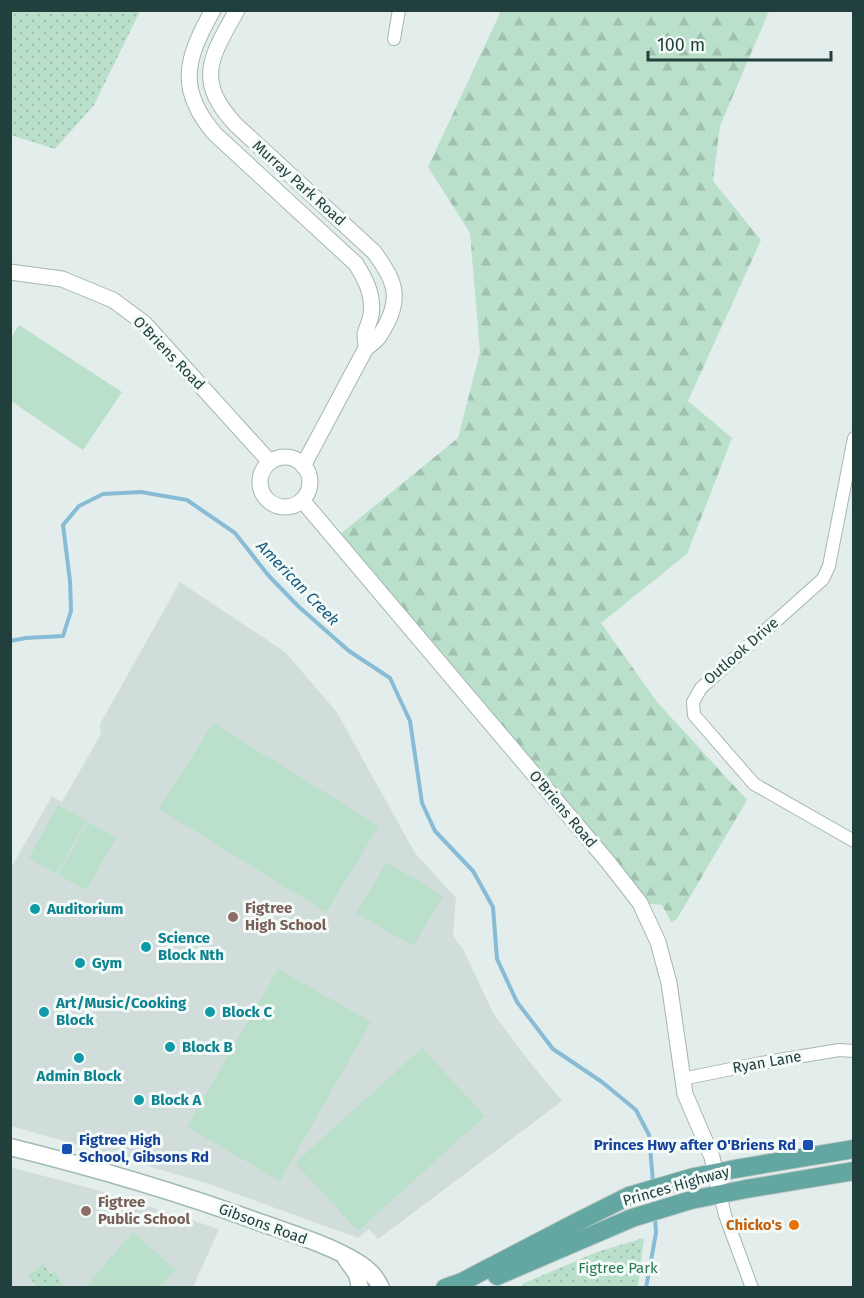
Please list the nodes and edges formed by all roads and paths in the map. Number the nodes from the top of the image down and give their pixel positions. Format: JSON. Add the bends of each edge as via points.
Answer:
{"nodes":[{"id":1,"x":213,"y":10,"type":"edge"},
{"id":2,"x":237,"y":10,"type":"edge"},
{"id":3,"x":399,"y":10,"type":"edge"},
{"id":4,"x":394,"y":39,"type":"dead end"},
{"id":5,"x":191,"y":60,"type":"junction"},
{"id":6,"x":211,"y":61,"type":"junction"},
{"id":7,"x":10,"y":272,"type":"edge"},
{"id":8,"x":366,"y":348,"type":"junction"},
{"id":9,"x":854,"y":438,"type":"edge"},
{"id":10,"x":270,"y":462,"type":"junction"},
{"id":11,"x":303,"y":466,"type":"junction"},
{"id":12,"x":302,"y":500,"type":"junction"},
{"id":13,"x":854,"y":841,"type":"edge"},
{"id":14,"x":854,"y":1051,"type":"edge"},
{"id":15,"x":682,"y":1079,"type":"junction"},
{"id":16,"x":10,"y":1146,"type":"edge"},
{"id":17,"x":854,"y":1149,"type":"edge"},
{"id":18,"x":854,"y":1171,"type":"edge"},
{"id":19,"x":716,"y":1173,"type":"junction"},
{"id":20,"x":720,"y":1194,"type":"junction"},
{"id":21,"x":342,"y":1254,"type":"junction"},
{"id":22,"x":360,"y":1287,"type":"edge"},
{"id":23,"x":381,"y":1287,"type":"edge"},
{"id":24,"x":445,"y":1287,"type":"edge"},
{"id":25,"x":474,"y":1287,"type":"edge"},
{"id":26,"x":752,"y":1287,"type":"edge"}],
"edges":[{"from":1,"to":5,"type":"street","name":"Murray Park Road"},
{"from":2,"to":6,"type":"street","name":"Murray Park Road"},
{"from":3,"to":4,"type":"street"},
{"from":5,"to":6,"type":"street"},
{"from":5,"to":8,"type":"street","name":"Murray Park Road","via":[[191,90],[207,125],[346,254],[364,276],[371,302]]},
{"from":6,"to":8,"type":"street","name":"Murray Park Road","via":[[212,88],[224,112],[385,266],[395,300],[377,341]]},
{"from":7,"to":10,"type":"street","name":"O'Briens Road","via":[[62,279],[112,300],[144,323]]},
{"from":8,"to":11,"type":"street","name":"Murray Park Road"},
{"from":9,"to":13,"type":"street","name":"Outlook Drive","via":[[829,566],[823,579],[701,688],[693,702],[694,715],[754,784]]},
{"from":10,"to":11,"type":"street","via":[[284,457]]},
{"from":10,"to":12,"type":"street","via":[[261,476],[268,500],[283,507]]},
{"from":11,"to":12,"type":"street","via":[[310,483]]},
{"from":12,"to":15,"type":"street","name":"O'Briens Road","via":[[640,903],[665,964]]},
{"from":14,"to":15,"type":"street","name":"Ryan Lane","via":[[839,1050]]},
{"from":15,"to":19,"type":"street","name":"O'Briens Road"},
{"from":16,"to":21,"type":"main road","name":"Gibsons Road","via":[[203,1201]]},
{"from":17,"to":19,"type":"main road","name":"Princes Highway"},
{"from":18,"to":20,"type":"main road","name":"Princes Highway"},
{"from":19,"to":20,"type":"street","name":"O'Briens Road"},
{"from":19,"to":24,"type":"main road","name":"Princes Highway","via":[[629,1196],[462,1282]]},
{"from":20,"to":25,"type":"main road","name":"Princes Highway","via":[[632,1218]]},
{"from":20,"to":26,"type":"street"},
{"from":21,"to":22,"type":"main road","via":[[357,1274]]},
{"from":21,"to":23,"type":"main road","name":"Gibsons Road","via":[[360,1264]]}]}
